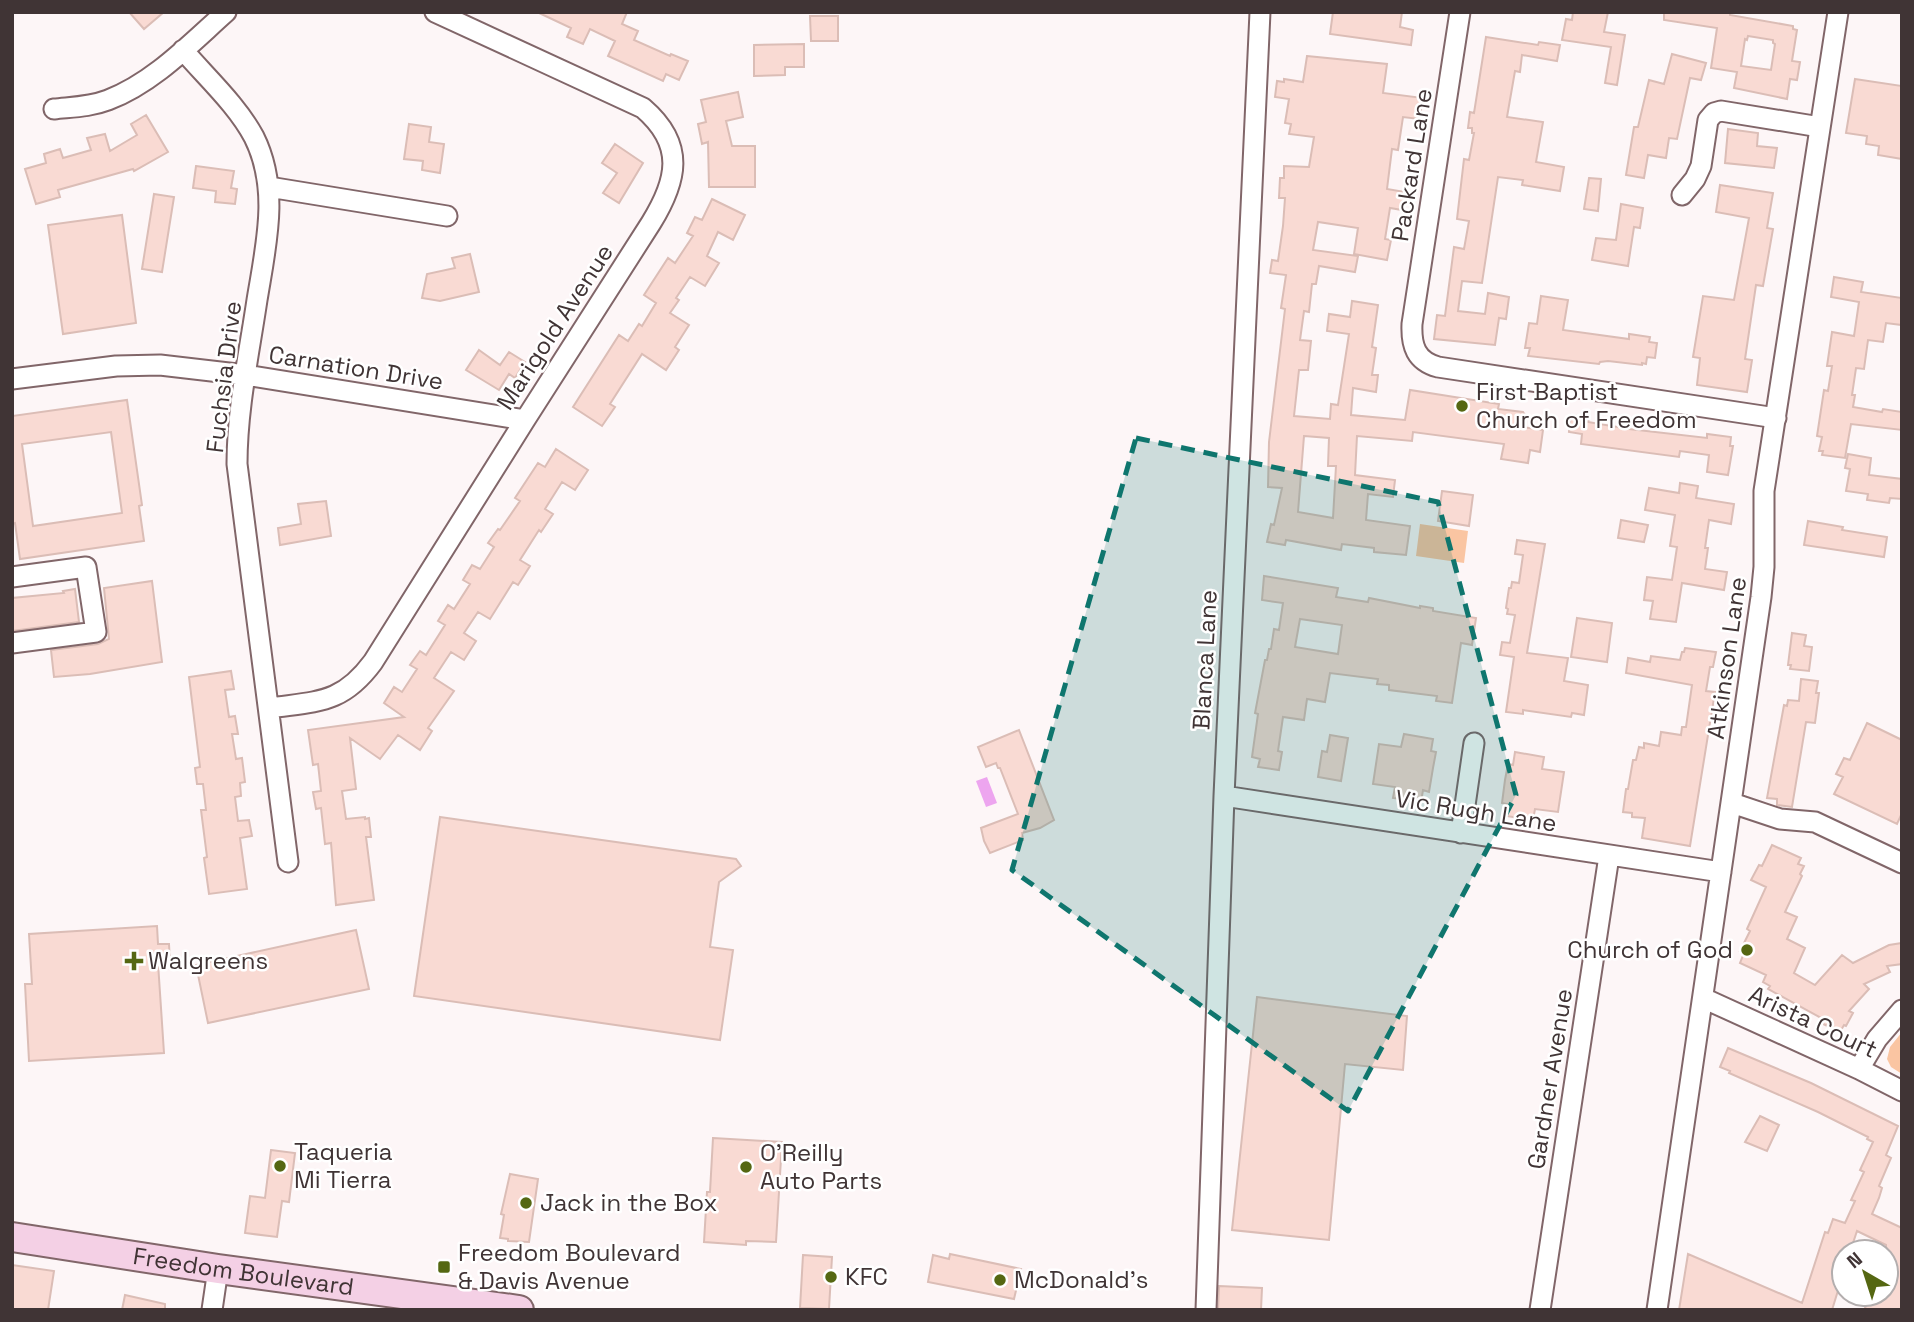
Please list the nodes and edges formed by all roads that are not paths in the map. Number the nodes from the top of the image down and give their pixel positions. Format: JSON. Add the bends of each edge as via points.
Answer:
{"nodes":[{"id":1,"x":226,"y":12,"type":"edge"},
{"id":2,"x":435,"y":12,"type":"edge"},
{"id":3,"x":1260,"y":12,"type":"edge"},
{"id":4,"x":1460,"y":12,"type":"edge"},
{"id":5,"x":1838,"y":12,"type":"edge"},
{"id":6,"x":183,"y":50,"type":"junction"},
{"id":7,"x":54,"y":109,"type":"dead end"},
{"id":8,"x":1820,"y":127,"type":"junction"},
{"id":9,"x":269,"y":187,"type":"junction"},
{"id":10,"x":1682,"y":195,"type":"dead end"},
{"id":11,"x":447,"y":216,"type":"dead end"},
{"id":12,"x":246,"y":375,"type":"junction"},
{"id":13,"x":12,"y":379,"type":"edge"},
{"id":14,"x":1776,"y":418,"type":"junction"},
{"id":15,"x":525,"y":419,"type":"junction"},
{"id":16,"x":12,"y":577,"type":"edge"},
{"id":17,"x":12,"y":643,"type":"edge"},
{"id":18,"x":270,"y":708,"type":"junction"},
{"id":19,"x":1474,"y":743,"type":"dead end"},
{"id":20,"x":1224,"y":796,"type":"junction"},
{"id":21,"x":1732,"y":803,"type":"junction"},
{"id":22,"x":1461,"y":833,"type":"junction"},
{"id":23,"x":1609,"y":856,"type":"junction"},
{"id":24,"x":288,"y":862,"type":"dead end"},
{"id":25,"x":1902,"y":863,"type":"edge"},
{"id":26,"x":1721,"y":872,"type":"junction"},
{"id":27,"x":1703,"y":998,"type":"junction"},
{"id":28,"x":1902,"y":1010,"type":"edge"},
{"id":29,"x":1859,"y":1069,"type":"junction"},
{"id":30,"x":1902,"y":1091,"type":"edge"},
{"id":31,"x":12,"y":1237,"type":"edge"},
{"id":32,"x":218,"y":1269,"type":"junction"},
{"id":33,"x":212,"y":1310,"type":"edge"},
{"id":34,"x":519,"y":1310,"type":"edge"},
{"id":35,"x":1206,"y":1310,"type":"edge"},
{"id":36,"x":1540,"y":1310,"type":"edge"},
{"id":37,"x":1657,"y":1310,"type":"edge"}],
"edges":[{"from":1,"to":6,"type":"street"},
{"from":2,"to":15,"type":"street","name":"Marigold Avenue","via":[[643,108],[656,118],[672,156],[672,182],[661,208]]},
{"from":3,"to":20,"type":"street","name":"Blanca Lane"},
{"from":4,"to":14,"type":"street","name":"Packard Lane","via":[[1412,324],[1417,353],[1438,367]]},
{"from":5,"to":8,"type":"street","name":"Atkinson Lane"},
{"from":6,"to":7,"type":"street","via":[[122,94],[93,105]]},
{"from":6,"to":9,"type":"street","name":"Fuchsia Drive","via":[[247,125]]},
{"from":8,"to":10,"type":"street","via":[[1714,113],[1708,120],[1699,173]]},
{"from":8,"to":14,"type":"street","name":"Atkinson Lane"},
{"from":9,"to":11,"type":"street"},
{"from":9,"to":12,"type":"street","name":"Fuchsia Drive","via":[[270,220]]},
{"from":12,"to":13,"type":"street","name":"Carnation Drive","via":[[137,365]]},
{"from":12,"to":15,"type":"street","name":"Carnation Drive"},
{"from":12,"to":18,"type":"street","name":"Fuchsia Drive","via":[[237,464]]},
{"from":14,"to":21,"type":"street","name":"Atkinson Lane","via":[[1764,491],[1761,597]]},
{"from":15,"to":18,"type":"street","name":"Marigold Avenue","via":[[361,678],[328,699]]},
{"from":16,"to":17,"type":"street","via":[[86,567],[96,632]]},
{"from":18,"to":24,"type":"street","name":"Fuchsia Drive"},
{"from":19,"to":22,"type":"street"},
{"from":20,"to":22,"type":"street","name":"Vic Rugh Lane"},
{"from":20,"to":35,"type":"street","name":"Blanca Lane"},
{"from":21,"to":25,"type":"street","via":[[1780,819],[1815,822]]},
{"from":21,"to":26,"type":"street","name":"Atkinson Lane"},
{"from":22,"to":23,"type":"street","name":"Vic Rugh Lane"},
{"from":23,"to":26,"type":"street","name":"Vic Rugh Lane"},
{"from":23,"to":36,"type":"street","name":"Gardner Avenue"},
{"from":26,"to":27,"type":"street","name":"Atkinson Lane"},
{"from":27,"to":29,"type":"street","name":"Arista Court"},
{"from":27,"to":37,"type":"street","name":"Atkinson Lane"},
{"from":28,"to":29,"type":"street"},
{"from":29,"to":30,"type":"street","name":"Arista Court"},
{"from":31,"to":32,"type":"main road","name":"Freedom Boulevard"},
{"from":32,"to":33,"type":"street"},
{"from":32,"to":34,"type":"main road","name":"Freedom Boulevard"}]}
